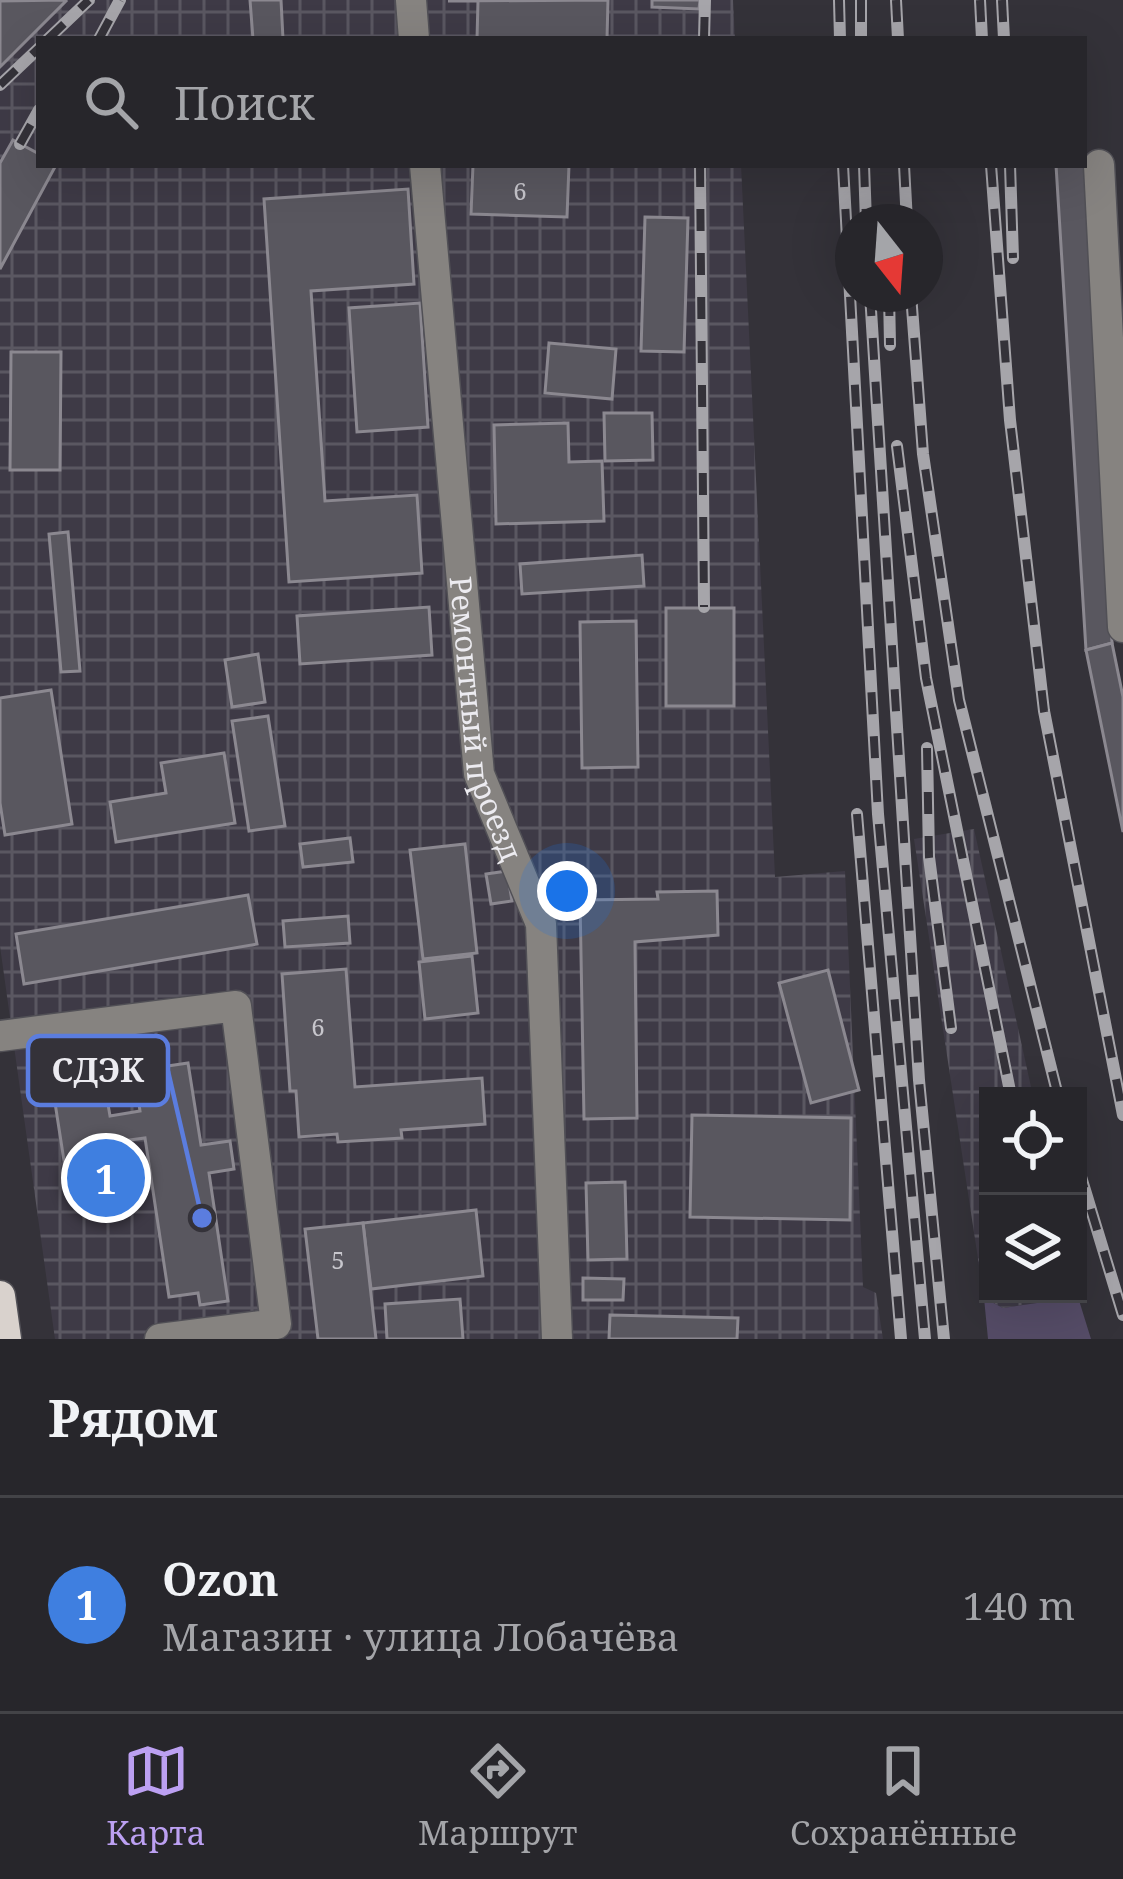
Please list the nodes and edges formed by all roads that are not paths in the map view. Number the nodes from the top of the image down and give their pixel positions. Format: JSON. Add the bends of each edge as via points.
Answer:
{"nodes":[{"id":1,"x":411,"y":0,"type":"edge"},
{"id":2,"x":414,"y":36,"type":"edge"},
{"id":3,"x":1100,"y":165,"type":"dead end"},
{"id":4,"x":425,"y":168,"type":"edge"},
{"id":5,"x":1123,"y":627,"type":"edge"},
{"id":6,"x":0,"y":1036,"type":"edge"},
{"id":7,"x":0,"y":1296,"type":"edge"},
{"id":8,"x":7,"y":1339,"type":"edge"},
{"id":9,"x":160,"y":1339,"type":"edge"},
{"id":10,"x":556,"y":1339,"type":"edge"}],
"edges":[{"from":1,"to":2,"type":"lane"},
{"from":3,"to":5,"type":"lane"},
{"from":4,"to":10,"type":"lane","name":"Ремонтный проезд","via":[[479,774],[541,924]]},
{"from":6,"to":9,"type":"lane","via":[[236,1006],[276,1324]]},
{"from":7,"to":8,"type":"main road"}]}
